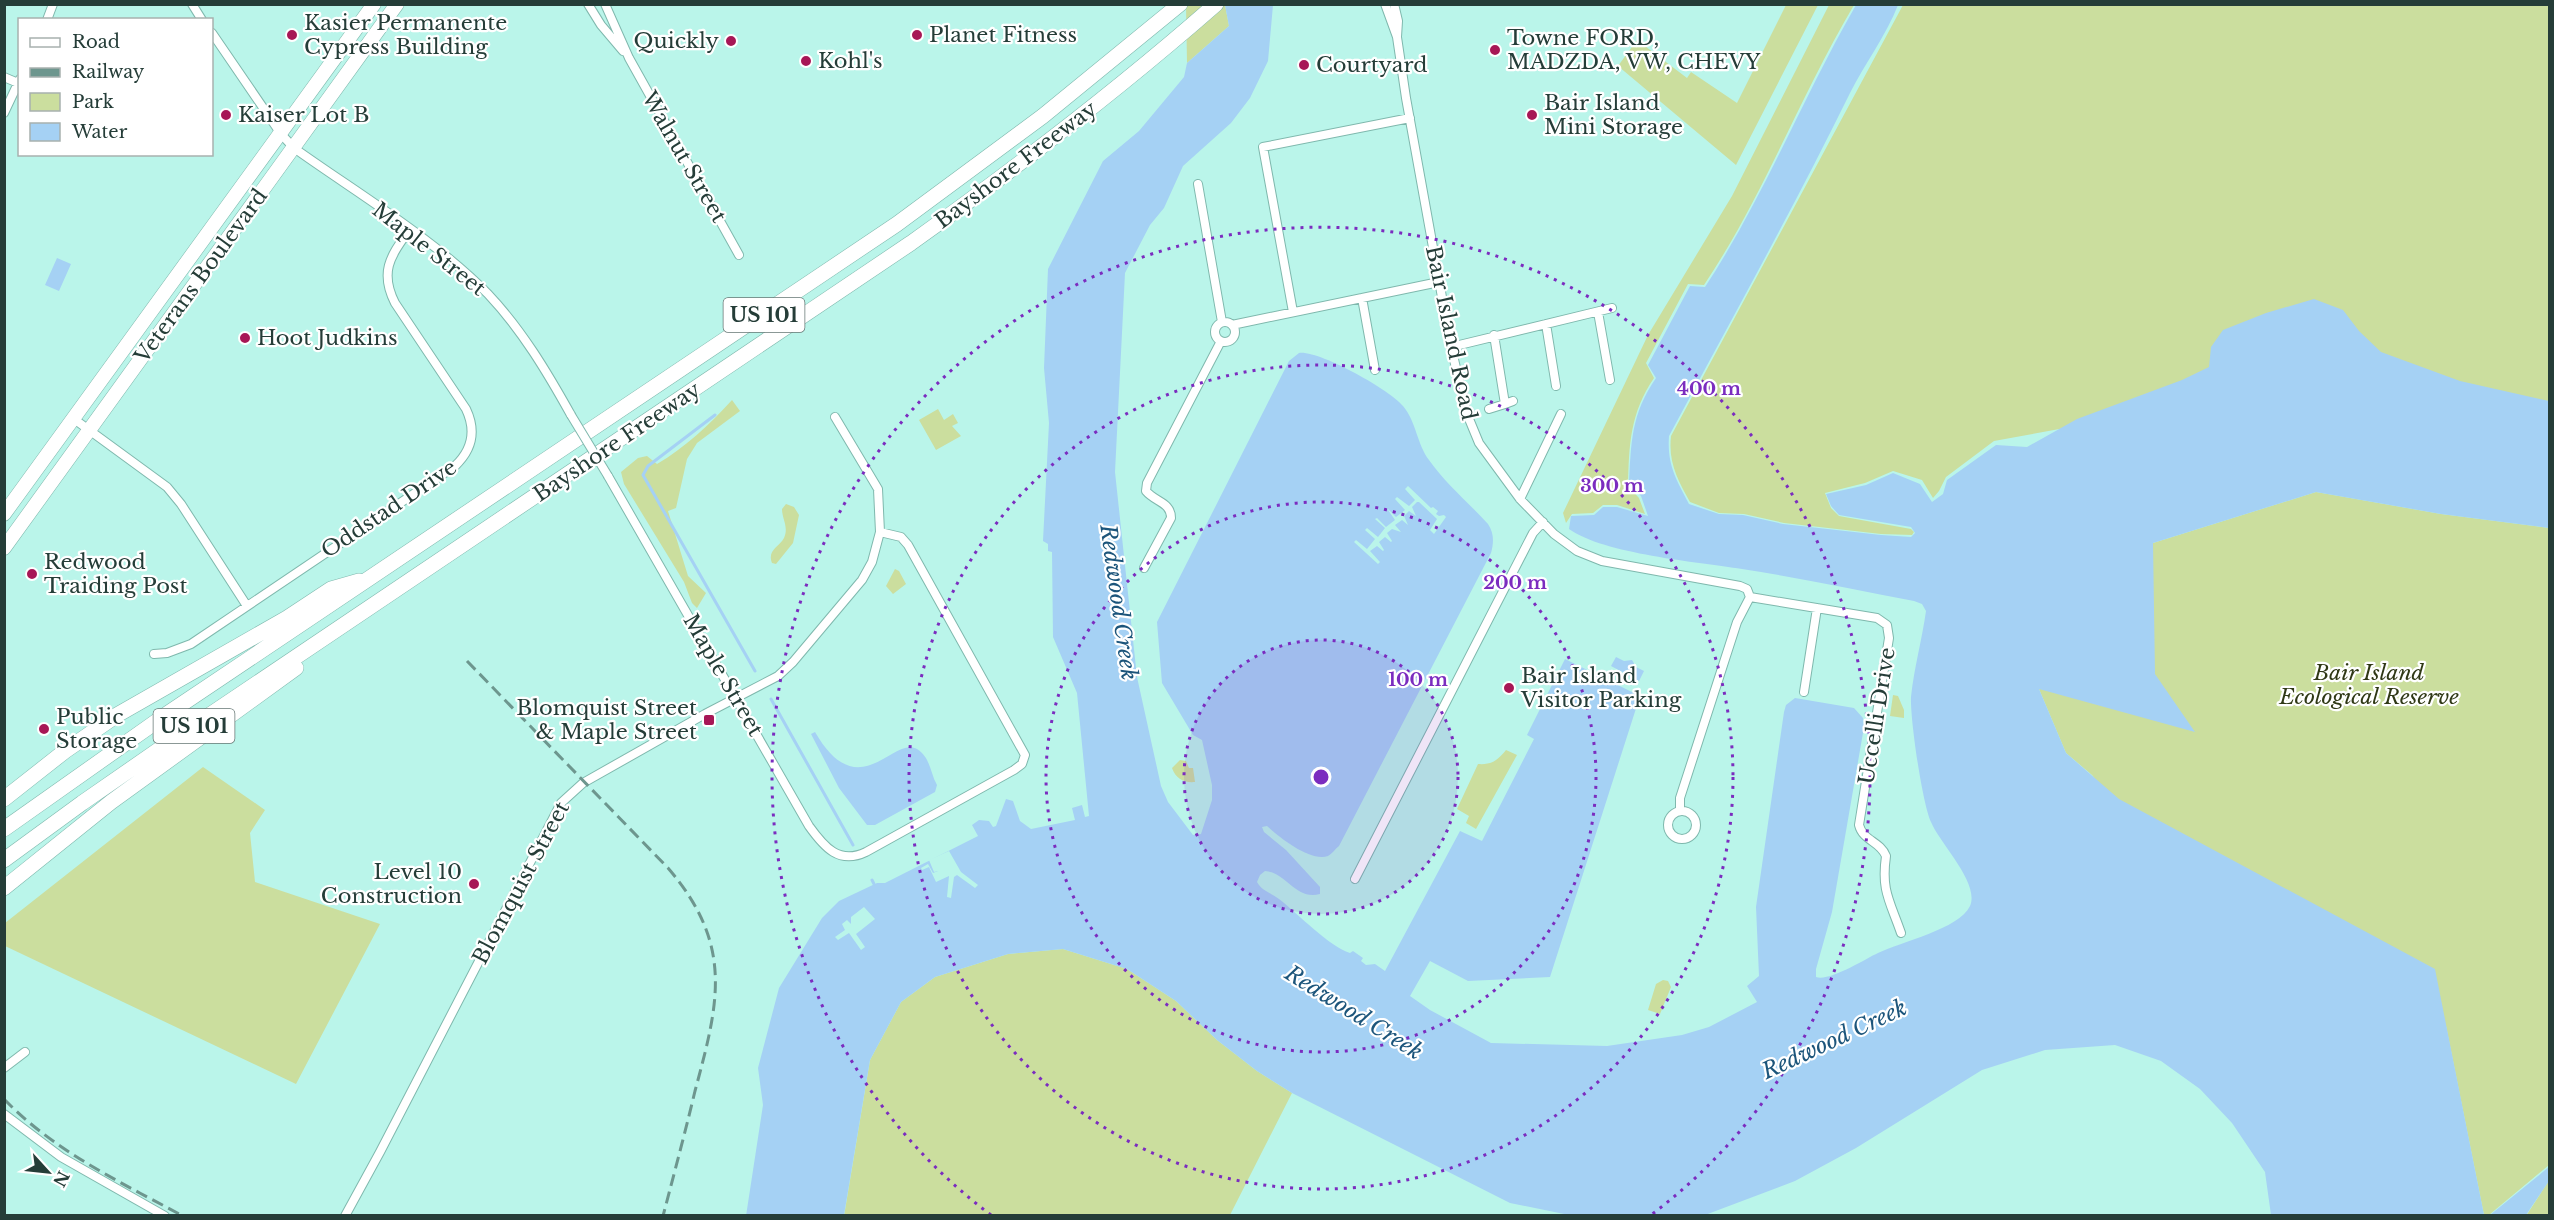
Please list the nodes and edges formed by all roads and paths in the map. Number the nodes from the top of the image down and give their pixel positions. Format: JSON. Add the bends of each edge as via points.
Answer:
{"nodes":[{"id":1,"x":192,"y":4,"type":"edge"},
{"id":2,"x":374,"y":4,"type":"edge"},
{"id":3,"x":397,"y":4,"type":"edge"},
{"id":4,"x":588,"y":4,"type":"edge"},
{"id":5,"x":605,"y":4,"type":"edge"},
{"id":6,"x":1180,"y":4,"type":"edge"},
{"id":7,"x":1216,"y":4,"type":"edge"},
{"id":8,"x":1385,"y":4,"type":"edge"},
{"id":9,"x":1394,"y":4,"type":"edge"},
{"id":10,"x":201,"y":18,"type":"edge"},
{"id":11,"x":213,"y":34,"type":"edge"},
{"id":12,"x":1397,"y":37,"type":"junction"},
{"id":13,"x":629,"y":58,"type":"junction"},
{"id":14,"x":18,"y":83,"type":"edge"},
{"id":15,"x":4,"y":113,"type":"edge"},
{"id":16,"x":1410,"y":118,"type":"junction"},
{"id":17,"x":280,"y":134,"type":"junction"},
{"id":18,"x":294,"y":148,"type":"junction"},
{"id":19,"x":1198,"y":184,"type":"dead end"},
{"id":20,"x":215,"y":224,"type":"junction"},
{"id":21,"x":410,"y":230,"type":"junction"},
{"id":22,"x":217,"y":255,"type":"junction"},
{"id":23,"x":739,"y":255,"type":"dead end"},
{"id":24,"x":1439,"y":282,"type":"junction"},
{"id":25,"x":1362,"y":298,"type":"junction"},
{"id":26,"x":1612,"y":308,"type":"dead end"},
{"id":27,"x":1293,"y":312,"type":"junction"},
{"id":28,"x":1598,"y":312,"type":"junction"},
{"id":29,"x":1222,"y":322,"type":"junction"},
{"id":30,"x":1546,"y":324,"type":"junction"},
{"id":31,"x":1232,"y":325,"type":"junction"},
{"id":32,"x":1494,"y":335,"type":"junction"},
{"id":33,"x":1221,"y":340,"type":"junction"},
{"id":34,"x":1450,"y":347,"type":"junction"},
{"id":35,"x":1375,"y":370,"type":"dead end"},
{"id":36,"x":1610,"y":380,"type":"dead end"},
{"id":37,"x":1556,"y":386,"type":"dead end"},
{"id":38,"x":1489,"y":409,"type":"dead end"},
{"id":39,"x":1561,"y":414,"type":"dead end"},
{"id":40,"x":835,"y":417,"type":"dead end"},
{"id":41,"x":74,"y":418,"type":"junction"},
{"id":42,"x":90,"y":430,"type":"junction"},
{"id":43,"x":1520,"y":499,"type":"junction"},
{"id":44,"x":4,"y":514,"type":"edge"},
{"id":45,"x":1543,"y":522,"type":"junction"},
{"id":46,"x":880,"y":532,"type":"junction"},
{"id":47,"x":4,"y":548,"type":"edge"},
{"id":48,"x":1144,"y":568,"type":"dead end"},
{"id":49,"x":373,"y":577,"type":"junction"},
{"id":50,"x":387,"y":597,"type":"junction"},
{"id":51,"x":1750,"y":597,"type":"junction"},
{"id":52,"x":248,"y":606,"type":"junction"},
{"id":53,"x":1817,"y":608,"type":"junction"},
{"id":54,"x":154,"y":654,"type":"dead end"},
{"id":55,"x":1804,"y":692,"type":"dead end"},
{"id":56,"x":735,"y":698,"type":"junction"},
{"id":57,"x":65,"y":751,"type":"junction"},
{"id":58,"x":4,"y":788,"type":"edge"},
{"id":59,"x":4,"y":799,"type":"edge"},
{"id":60,"x":1680,"y":811,"type":"dead end"},
{"id":61,"x":4,"y":829,"type":"edge"},
{"id":62,"x":4,"y":860,"type":"edge"},
{"id":63,"x":1355,"y":879,"type":"dead end"},
{"id":64,"x":4,"y":889,"type":"edge"},
{"id":65,"x":1902,"y":933,"type":"dead end"},
{"id":66,"x":25,"y":1052,"type":"dead end"},
{"id":67,"x":4,"y":1068,"type":"edge"},
{"id":68,"x":4,"y":1114,"type":"edge"},
{"id":69,"x":164,"y":1215,"type":"edge"},
{"id":70,"x":345,"y":1215,"type":"edge"}],
"edges":[{"from":1,"to":10,"type":"street"},
{"from":2,"to":17,"type":"main road","name":"Veterans Boulevard"},
{"from":3,"to":18,"type":"main road","name":"Veterans Boulevard"},
{"from":4,"to":13,"type":"street","name":"Walnut Street"},
{"from":5,"to":13,"type":"street","name":"Walnut Street"},
{"from":6,"to":49,"type":"highway","name":"Bayshore Freeway","number":"US 101","via":[[1010,141],[897,224]]},
{"from":7,"to":50,"type":"highway","name":"Bayshore Freeway","number":"US 101","via":[[1009,173],[895,255]]},
{"from":8,"to":12,"type":"street","name":"Bair Island Road"},
{"from":9,"to":12,"type":"street","name":"Bair Island Road"},
{"from":11,"to":17,"type":"street","name":"Maple Street"},
{"from":12,"to":16,"type":"street","name":"Bair Island Road"},
{"from":13,"to":23,"type":"street","name":"Walnut Street"},
{"from":14,"to":15,"type":"street"},
{"from":16,"to":24,"type":"street","name":"Bair Island Road"},
{"from":16,"to":27,"type":"street","via":[[1263,147]]},
{"from":17,"to":18,"type":"street","name":"Maple Street"},
{"from":17,"to":20,"type":"main road","name":"Veterans Boulevard"},
{"from":18,"to":21,"type":"street","name":"Maple Street"},
{"from":18,"to":22,"type":"main road","name":"Veterans Boulevard"},
{"from":19,"to":29,"type":"street"},
{"from":20,"to":22,"type":"main road"},
{"from":20,"to":41,"type":"main road","name":"Veterans Boulevard"},
{"from":21,"to":52,"type":"street","name":"Oddstad Drive","via":[[389,263],[387,285],[466,409],[472,429],[468,450],[455,466]]},
{"from":21,"to":56,"type":"street","name":"Maple Street","bridge":true,"via":[[458,267],[501,309],[542,365]]},
{"from":22,"to":42,"type":"main road","name":"Veterans Boulevard"},
{"from":24,"to":25,"type":"street"},
{"from":24,"to":34,"type":"street","name":"Bair Island Road"},
{"from":25,"to":27,"type":"street"},
{"from":25,"to":35,"type":"street"},
{"from":26,"to":28,"type":"street"},
{"from":27,"to":31,"type":"street"},
{"from":28,"to":30,"type":"street"},
{"from":28,"to":36,"type":"street"},
{"from":29,"to":31,"type":"street"},
{"from":29,"to":33,"type":"street","via":[[1215,331]]},
{"from":30,"to":32,"type":"street"},
{"from":30,"to":37,"type":"street"},
{"from":31,"to":33,"type":"street","via":[[1235,332],[1231,339]]},
{"from":32,"to":34,"type":"street"},
{"from":32,"to":38,"type":"street","via":[[1509,402]]},
{"from":33,"to":48,"type":"street","via":[[1147,483],[1146,491],[1167,505],[1171,518]]},
{"from":34,"to":43,"type":"street","name":"Bair Island Road","via":[[1472,430]]},
{"from":39,"to":43,"type":"street"},
{"from":40,"to":46,"type":"street","via":[[878,489]]},
{"from":41,"to":42,"type":"street"},
{"from":41,"to":44,"type":"main road","name":"Veterans Boulevard"},
{"from":42,"to":47,"type":"main road","name":"Veterans Boulevard"},
{"from":42,"to":52,"type":"street","via":[[174,495]]},
{"from":43,"to":45,"type":"street","name":"Bair Island Road"},
{"from":45,"to":51,"type":"street","name":"Bair Island Road","via":[[1570,547],[1592,558],[1740,586],[1747,589]]},
{"from":45,"to":63,"type":"street","via":[[1533,533]]},
{"from":46,"to":56,"type":"street","name":"Blomquist Street","via":[[872,562],[862,580],[793,662],[778,676]]},
{"from":46,"to":56,"type":"street","name":"Maple Street","via":[[901,537],[908,544],[1024,751],[1019,767],[866,852],[843,856],[831,852],[817,837]]},
{"from":49,"to":57,"type":"highway","via":[[332,589],[117,715]]},
{"from":49,"to":61,"type":"highway","name":"Bayshore Freeway","number":"US 101","via":[[142,731]]},
{"from":50,"to":62,"type":"highway","name":"Bayshore Freeway","number":"US 101","via":[[131,769]]},
{"from":50,"to":64,"type":"highway","via":[[275,684],[111,802]]},
{"from":51,"to":53,"type":"street","name":"Uccelli Drive"},
{"from":51,"to":60,"type":"street","via":[[1737,622],[1680,798]]},
{"from":52,"to":54,"type":"street","name":"Oddstad Drive","via":[[191,644]]},
{"from":53,"to":55,"type":"street"},
{"from":53,"to":65,"type":"street","name":"Uccelli Drive","via":[[1877,618],[1889,630],[1859,825],[1864,836],[1887,856],[1885,890]]},
{"from":56,"to":70,"type":"street","name":"Blomquist Street","via":[[583,783],[561,803]]},
{"from":57,"to":58,"type":"highway"},
{"from":57,"to":59,"type":"highway"},
{"from":66,"to":67,"type":"street"},
{"from":68,"to":69,"type":"street","via":[[62,1157]]}]}
